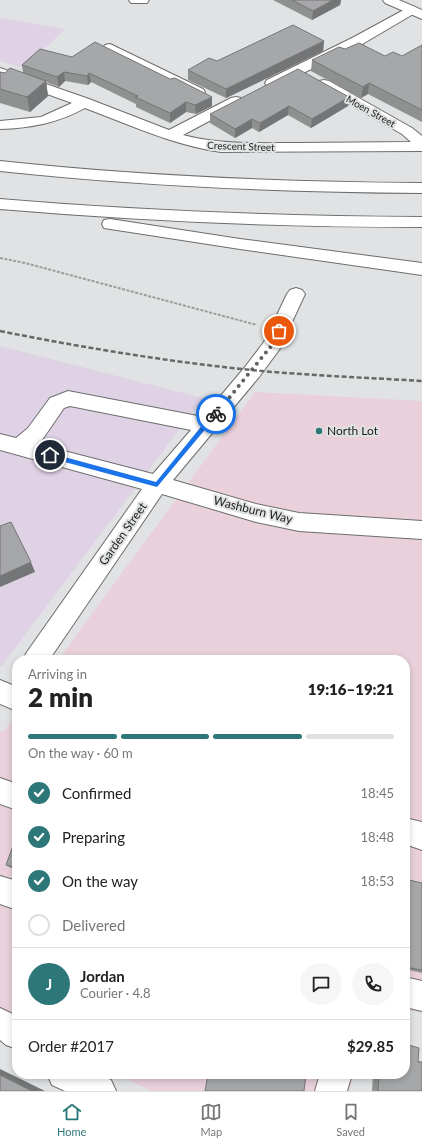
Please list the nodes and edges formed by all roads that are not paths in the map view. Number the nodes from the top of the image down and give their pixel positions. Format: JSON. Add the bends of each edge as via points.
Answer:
{"nodes":[{"id":1,"x":135,"y":0,"type":"edge"},
{"id":2,"x":140,"y":0,"type":"edge"},
{"id":3,"x":143,"y":0,"type":"edge"},
{"id":4,"x":392,"y":1,"type":"edge"},
{"id":5,"x":416,"y":13,"type":"edge"},
{"id":6,"x":110,"y":48,"type":"edge"},
{"id":7,"x":297,"y":70,"type":"junction"},
{"id":8,"x":0,"y":72,"type":"edge"},
{"id":9,"x":260,"y":89,"type":"edge"},
{"id":10,"x":247,"y":96,"type":"edge"},
{"id":11,"x":84,"y":102,"type":"junction"},
{"id":12,"x":226,"y":106,"type":"junction"},
{"id":13,"x":0,"y":125,"type":"edge"},
{"id":14,"x":170,"y":136,"type":"junction"},
{"id":15,"x":422,"y":145,"type":"edge"},
{"id":16,"x":0,"y":166,"type":"edge"},
{"id":17,"x":422,"y":188,"type":"edge"},
{"id":18,"x":0,"y":204,"type":"edge"},
{"id":19,"x":20,"y":206,"type":"junction"},
{"id":20,"x":422,"y":222,"type":"edge"},
{"id":21,"x":422,"y":269,"type":"edge"},
{"id":22,"x":296,"y":294,"type":"dead end"},
{"id":23,"x":206,"y":425,"type":"junction"},
{"id":24,"x":0,"y":442,"type":"edge"},
{"id":25,"x":20,"y":447,"type":"junction"},
{"id":26,"x":157,"y":484,"type":"junction"},
{"id":27,"x":422,"y":530,"type":"edge"},
{"id":28,"x":38,"y":655,"type":"edge"},
{"id":29,"x":0,"y":791,"type":"edge"},
{"id":30,"x":12,"y":795,"type":"edge"},
{"id":31,"x":410,"y":832,"type":"edge"},
{"id":32,"x":422,"y":836,"type":"edge"},
{"id":33,"x":0,"y":890,"type":"edge"},
{"id":34,"x":12,"y":894,"type":"edge"},
{"id":35,"x":410,"y":993,"type":"edge"},
{"id":36,"x":422,"y":996,"type":"edge"},
{"id":37,"x":0,"y":1023,"type":"edge"},
{"id":38,"x":12,"y":1030,"type":"edge"},
{"id":39,"x":74,"y":1079,"type":"edge"},
{"id":40,"x":335,"y":1079,"type":"edge"},
{"id":41,"x":100,"y":1091,"type":"edge"},
{"id":42,"x":331,"y":1091,"type":"edge"}],
"edges":[{"from":1,"to":2,"type":"main road"},
{"from":2,"to":3,"type":"main road"},
{"from":4,"to":5,"type":"main road"},
{"from":5,"to":7,"type":"main road"},
{"from":6,"to":12,"type":"main road"},
{"from":7,"to":9,"type":"main road"},
{"from":7,"to":15,"type":"main road","name":"Moen Street","via":[[407,131]]},
{"from":8,"to":11,"type":"main road","name":"Crescent Street"},
{"from":10,"to":12,"type":"main road"},
{"from":11,"to":13,"type":"main road","via":[[70,111],[38,123]]},
{"from":11,"to":14,"type":"main road","name":"Crescent Street"},
{"from":12,"to":14,"type":"main road"},
{"from":14,"to":15,"type":"main road","name":"Crescent Street","via":[[228,148]]},
{"from":16,"to":17,"type":"main road","via":[[169,181],[270,186]]},
{"from":18,"to":19,"type":"main road"},
{"from":19,"to":20,"type":"main road","via":[[281,222]]},
{"from":19,"to":21,"type":"main road","via":[[129,228]]},
{"from":22,"to":23,"type":"main road","name":"Garden Street","via":[[272,345]]},
{"from":23,"to":25,"type":"main road","via":[[68,398],[57,403],[35,434]]},
{"from":23,"to":26,"type":"main road","name":"Garden Street"},
{"from":24,"to":25,"type":"main road","name":"Washburn Way"},
{"from":25,"to":26,"type":"main road","name":"Washburn Way"},
{"from":26,"to":27,"type":"main road","name":"Washburn Way","via":[[256,513],[299,522]]},
{"from":26,"to":28,"type":"main road","name":"Garden Street"},
{"from":29,"to":30,"type":"main road"},
{"from":31,"to":32,"type":"main road"},
{"from":33,"to":34,"type":"main road"},
{"from":35,"to":36,"type":"main road"},
{"from":37,"to":38,"type":"main road"},
{"from":39,"to":41,"type":"main road"},
{"from":40,"to":42,"type":"main road"}]}
